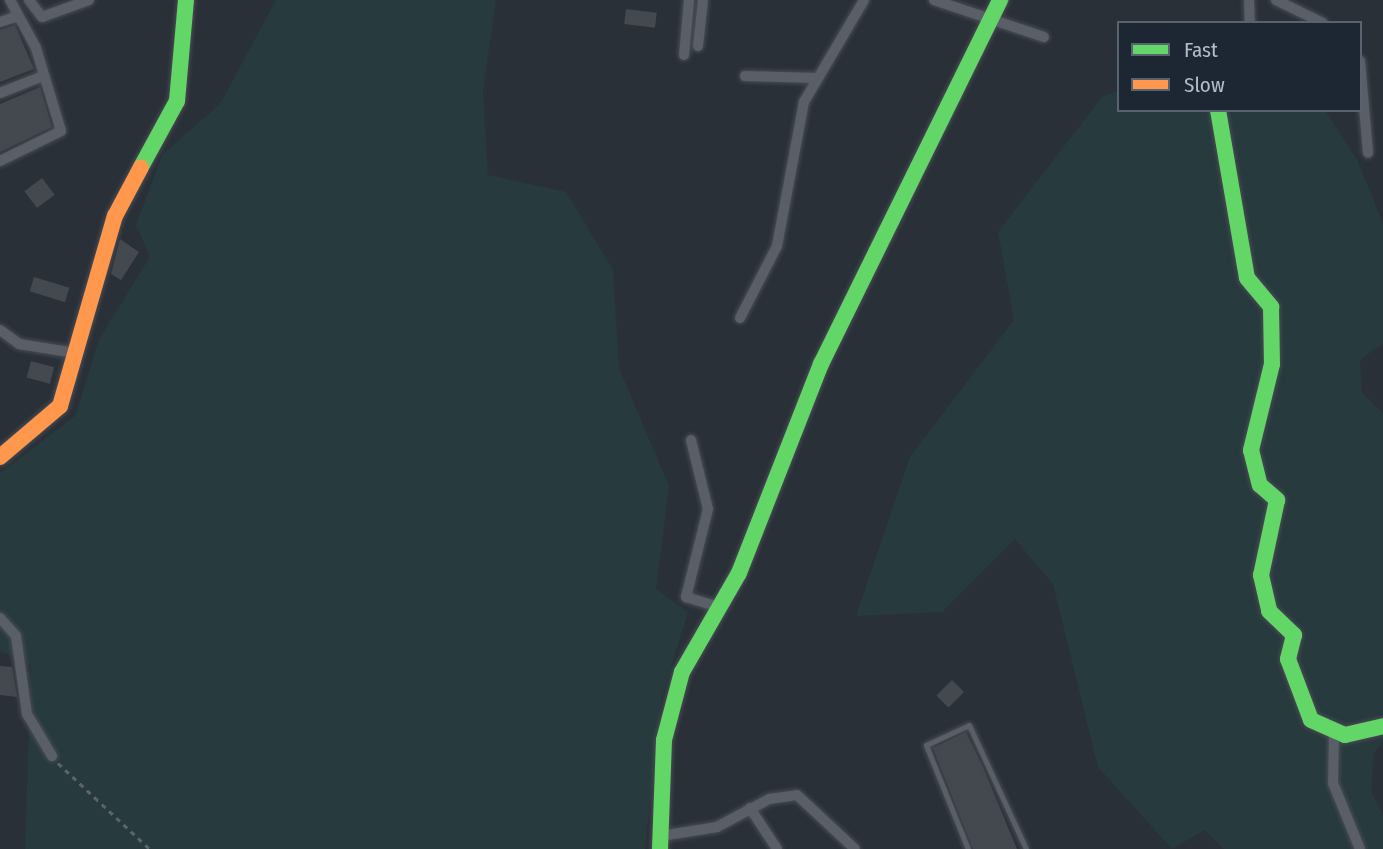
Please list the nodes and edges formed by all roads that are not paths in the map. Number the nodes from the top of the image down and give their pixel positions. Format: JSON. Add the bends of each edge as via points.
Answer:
{"nodes":[{"id":1,"x":10,"y":0,"type":"edge"},
{"id":2,"x":29,"y":0,"type":"edge"},
{"id":3,"x":89,"y":0,"type":"edge"},
{"id":4,"x":186,"y":0,"type":"edge"},
{"id":5,"x":689,"y":0,"type":"edge"},
{"id":6,"x":703,"y":0,"type":"edge"},
{"id":7,"x":864,"y":0,"type":"edge"},
{"id":8,"x":934,"y":0,"type":"edge"},
{"id":9,"x":1000,"y":0,"type":"edge"},
{"id":10,"x":1249,"y":0,"type":"edge"},
{"id":11,"x":1276,"y":0,"type":"edge"},
{"id":12,"x":18,"y":16,"type":"junction"},
{"id":13,"x":990,"y":20,"type":"junction"},
{"id":14,"x":1250,"y":21,"type":"edge"},
{"id":15,"x":1319,"y":21,"type":"edge"},
{"id":16,"x":0,"y":22,"type":"edge"},
{"id":17,"x":1044,"y":37,"type":"dead end"},
{"id":18,"x":698,"y":46,"type":"dead end"},
{"id":19,"x":684,"y":55,"type":"dead end"},
{"id":20,"x":43,"y":76,"type":"junction"},
{"id":21,"x":745,"y":76,"type":"dead end"},
{"id":22,"x":817,"y":78,"type":"junction"},
{"id":23,"x":1362,"y":84,"type":"edge"},
{"id":24,"x":0,"y":93,"type":"edge"},
{"id":25,"x":1218,"y":112,"type":"edge"},
{"id":26,"x":1368,"y":153,"type":"dead end"},
{"id":27,"x":0,"y":161,"type":"edge"},
{"id":28,"x":740,"y":318,"type":"dead end"},
{"id":29,"x":0,"y":330,"type":"edge"},
{"id":30,"x":75,"y":353,"type":"junction"},
{"id":31,"x":691,"y":440,"type":"dead end"},
{"id":32,"x":0,"y":457,"type":"edge"},
{"id":33,"x":718,"y":607,"type":"junction"},
{"id":34,"x":0,"y":618,"type":"edge"},
{"id":35,"x":1383,"y":726,"type":"edge"},
{"id":36,"x":1335,"y":733,"type":"junction"},
{"id":37,"x":52,"y":756,"type":"road end"},
{"id":38,"x":750,"y":808,"type":"junction"},
{"id":39,"x":661,"y":842,"type":"edge"},
{"id":40,"x":777,"y":849,"type":"edge"},
{"id":41,"x":855,"y":849,"type":"edge"},
{"id":42,"x":968,"y":849,"type":"edge"},
{"id":43,"x":1026,"y":849,"type":"edge"},
{"id":44,"x":1360,"y":849,"type":"edge"}],
"edges":[{"from":1,"to":12,"type":"street"},
{"from":2,"to":3,"type":"street","via":[[42,17]]},
{"from":4,"to":30,"type":"street","via":[[177,101],[163,138],[115,216]]},
{"from":5,"to":19,"type":"street"},
{"from":6,"to":18,"type":"street"},
{"from":7,"to":22,"type":"street"},
{"from":8,"to":13,"type":"street"},
{"from":9,"to":13,"type":"street"},
{"from":10,"to":14,"type":"street"},
{"from":11,"to":15,"type":"street"},
{"from":12,"to":16,"type":"street"},
{"from":12,"to":20,"type":"street"},
{"from":13,"to":17,"type":"street"},
{"from":13,"to":33,"type":"street","via":[[821,364],[739,573]]},
{"from":20,"to":24,"type":"street"},
{"from":20,"to":27,"type":"street","via":[[60,136]]},
{"from":21,"to":22,"type":"street"},
{"from":22,"to":28,"type":"street","via":[[796,125],[777,246]]},
{"from":23,"to":26,"type":"street"},
{"from":25,"to":36,"type":"street","via":[[1247,278],[1271,307],[1272,364],[1251,450],[1261,485],[1277,500],[1261,575],[1269,611],[1294,635],[1288,659],[1303,705],[1311,720]]},
{"from":29,"to":30,"type":"street","via":[[19,344]]},
{"from":30,"to":32,"type":"street","via":[[60,406]]},
{"from":31,"to":33,"type":"street","via":[[708,509],[686,597]]},
{"from":33,"to":39,"type":"street","via":[[671,701]]},
{"from":34,"to":37,"type":"street","via":[[16,636],[27,714]]},
{"from":35,"to":36,"type":"street","via":[[1352,736]]},
{"from":36,"to":44,"type":"street","via":[[1333,783]]},
{"from":38,"to":39,"type":"street","via":[[717,827]]},
{"from":38,"to":40,"type":"street"},
{"from":38,"to":41,"type":"street","via":[[797,795]]},
{"from":42,"to":43,"type":"lane","via":[[926,745],[969,725]]}]}
